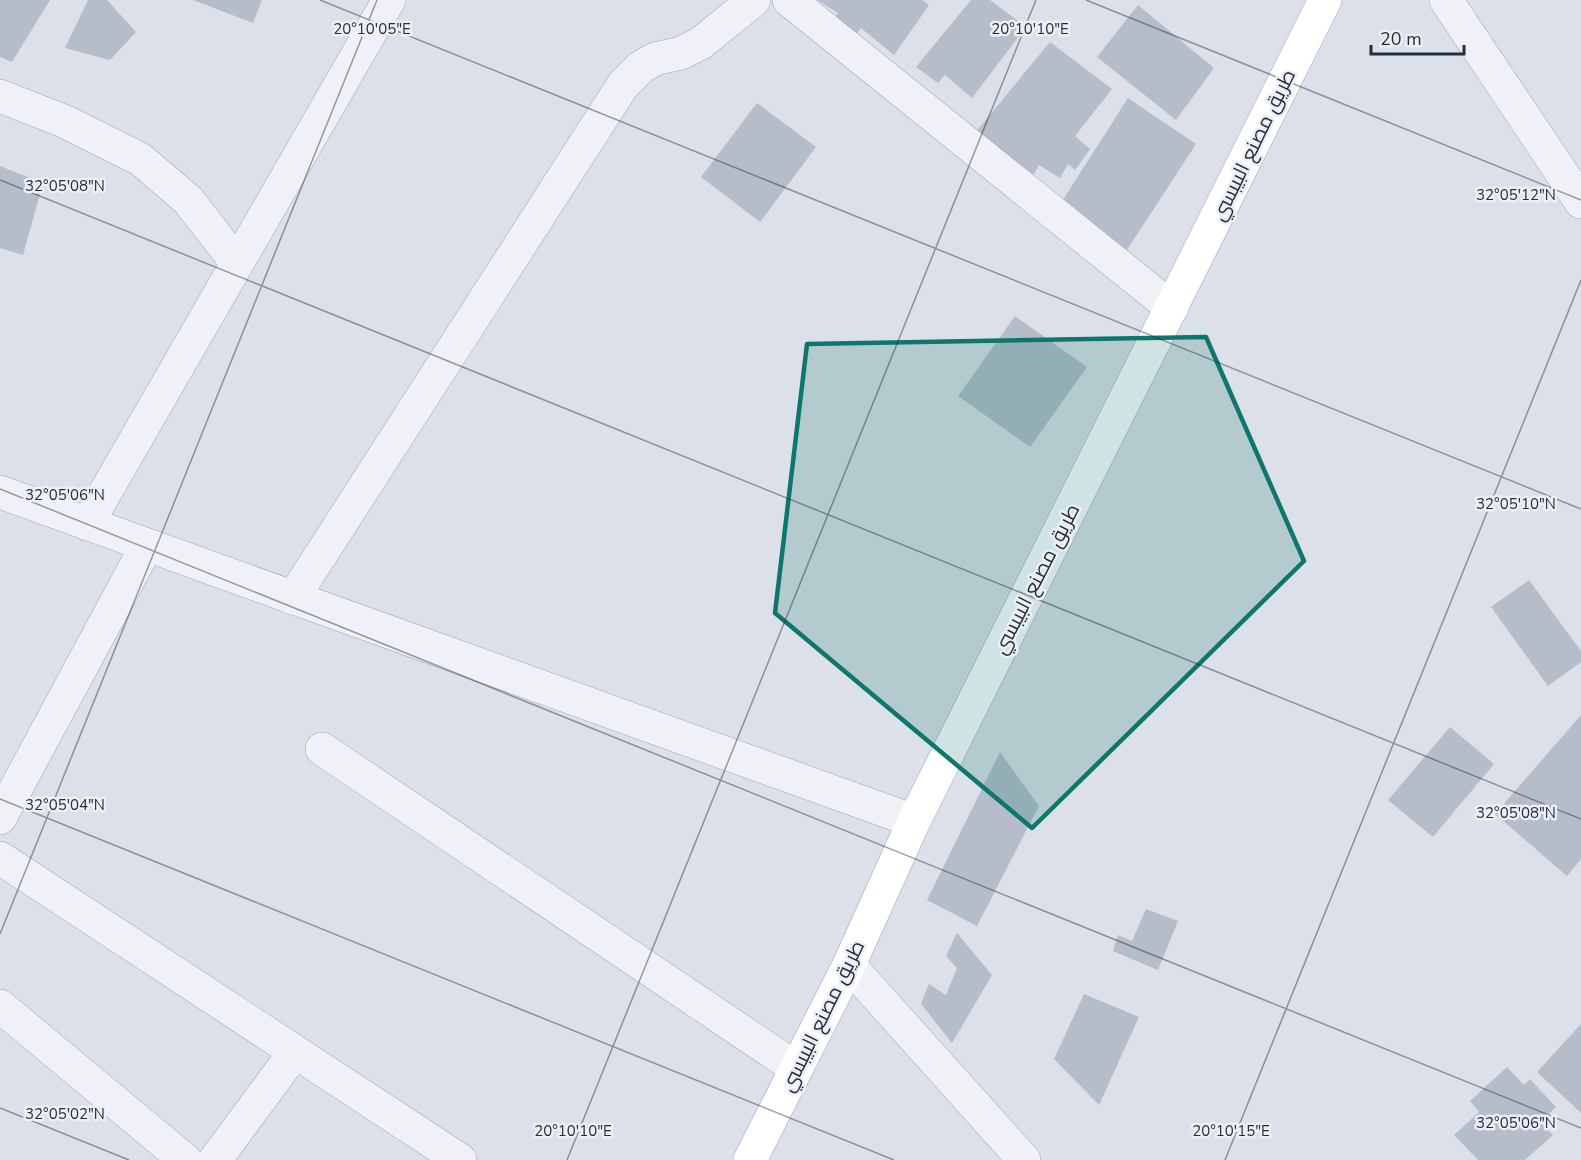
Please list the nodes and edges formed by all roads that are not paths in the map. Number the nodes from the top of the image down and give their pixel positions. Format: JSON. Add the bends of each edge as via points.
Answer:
{"nodes":[{"id":1,"x":389,"y":0,"type":"edge"},
{"id":2,"x":754,"y":0,"type":"edge"},
{"id":3,"x":789,"y":0,"type":"edge"},
{"id":4,"x":1325,"y":0,"type":"edge"},
{"id":5,"x":1446,"y":0,"type":"edge"},
{"id":6,"x":0,"y":96,"type":"edge"},
{"id":7,"x":1577,"y":189,"type":"edge"},
{"id":8,"x":237,"y":263,"type":"junction"},
{"id":9,"x":1172,"y":308,"type":"junction"},
{"id":10,"x":0,"y":492,"type":"edge"},
{"id":11,"x":87,"y":524,"type":"junction"},
{"id":12,"x":147,"y":546,"type":"junction"},
{"id":13,"x":293,"y":598,"type":"junction"},
{"id":14,"x":322,"y":749,"type":"dead end"},
{"id":15,"x":0,"y":818,"type":"edge"},
{"id":16,"x":914,"y":821,"type":"junction"},
{"id":17,"x":0,"y":858,"type":"edge"},
{"id":18,"x":849,"y":965,"type":"junction"},
{"id":19,"x":0,"y":1006,"type":"edge"},
{"id":20,"x":294,"y":1052,"type":"junction"},
{"id":21,"x":796,"y":1068,"type":"junction"},
{"id":22,"x":184,"y":1160,"type":"edge"},
{"id":23,"x":215,"y":1160,"type":"edge"},
{"id":24,"x":460,"y":1160,"type":"edge"},
{"id":25,"x":750,"y":1160,"type":"edge"},
{"id":26,"x":1024,"y":1160,"type":"edge"}],
"edges":[{"from":1,"to":8,"type":"street"},
{"from":2,"to":13,"type":"street","via":[[701,43],[640,67],[623,85]]},
{"from":3,"to":9,"type":"street"},
{"from":4,"to":9,"type":"main road","name":"طريق مصنع البيبسي"},
{"from":5,"to":7,"type":"street"},
{"from":6,"to":8,"type":"street","via":[[66,122],[140,159],[188,200]]},
{"from":8,"to":11,"type":"street"},
{"from":9,"to":16,"type":"main road","name":"طريق مصنع البيبسي"},
{"from":10,"to":11,"type":"street"},
{"from":11,"to":12,"type":"street"},
{"from":12,"to":13,"type":"street"},
{"from":12,"to":15,"type":"street"},
{"from":13,"to":16,"type":"street"},
{"from":14,"to":21,"type":"street"},
{"from":16,"to":18,"type":"main road","name":"طريق مصنع البيبسي"},
{"from":17,"to":20,"type":"street"},
{"from":18,"to":21,"type":"main road","name":"طريق مصنع البيبسي"},
{"from":18,"to":26,"type":"street"},
{"from":19,"to":22,"type":"street"},
{"from":20,"to":23,"type":"street"},
{"from":20,"to":24,"type":"street"},
{"from":21,"to":25,"type":"main road","name":"طريق مصنع البيبسي"}]}
